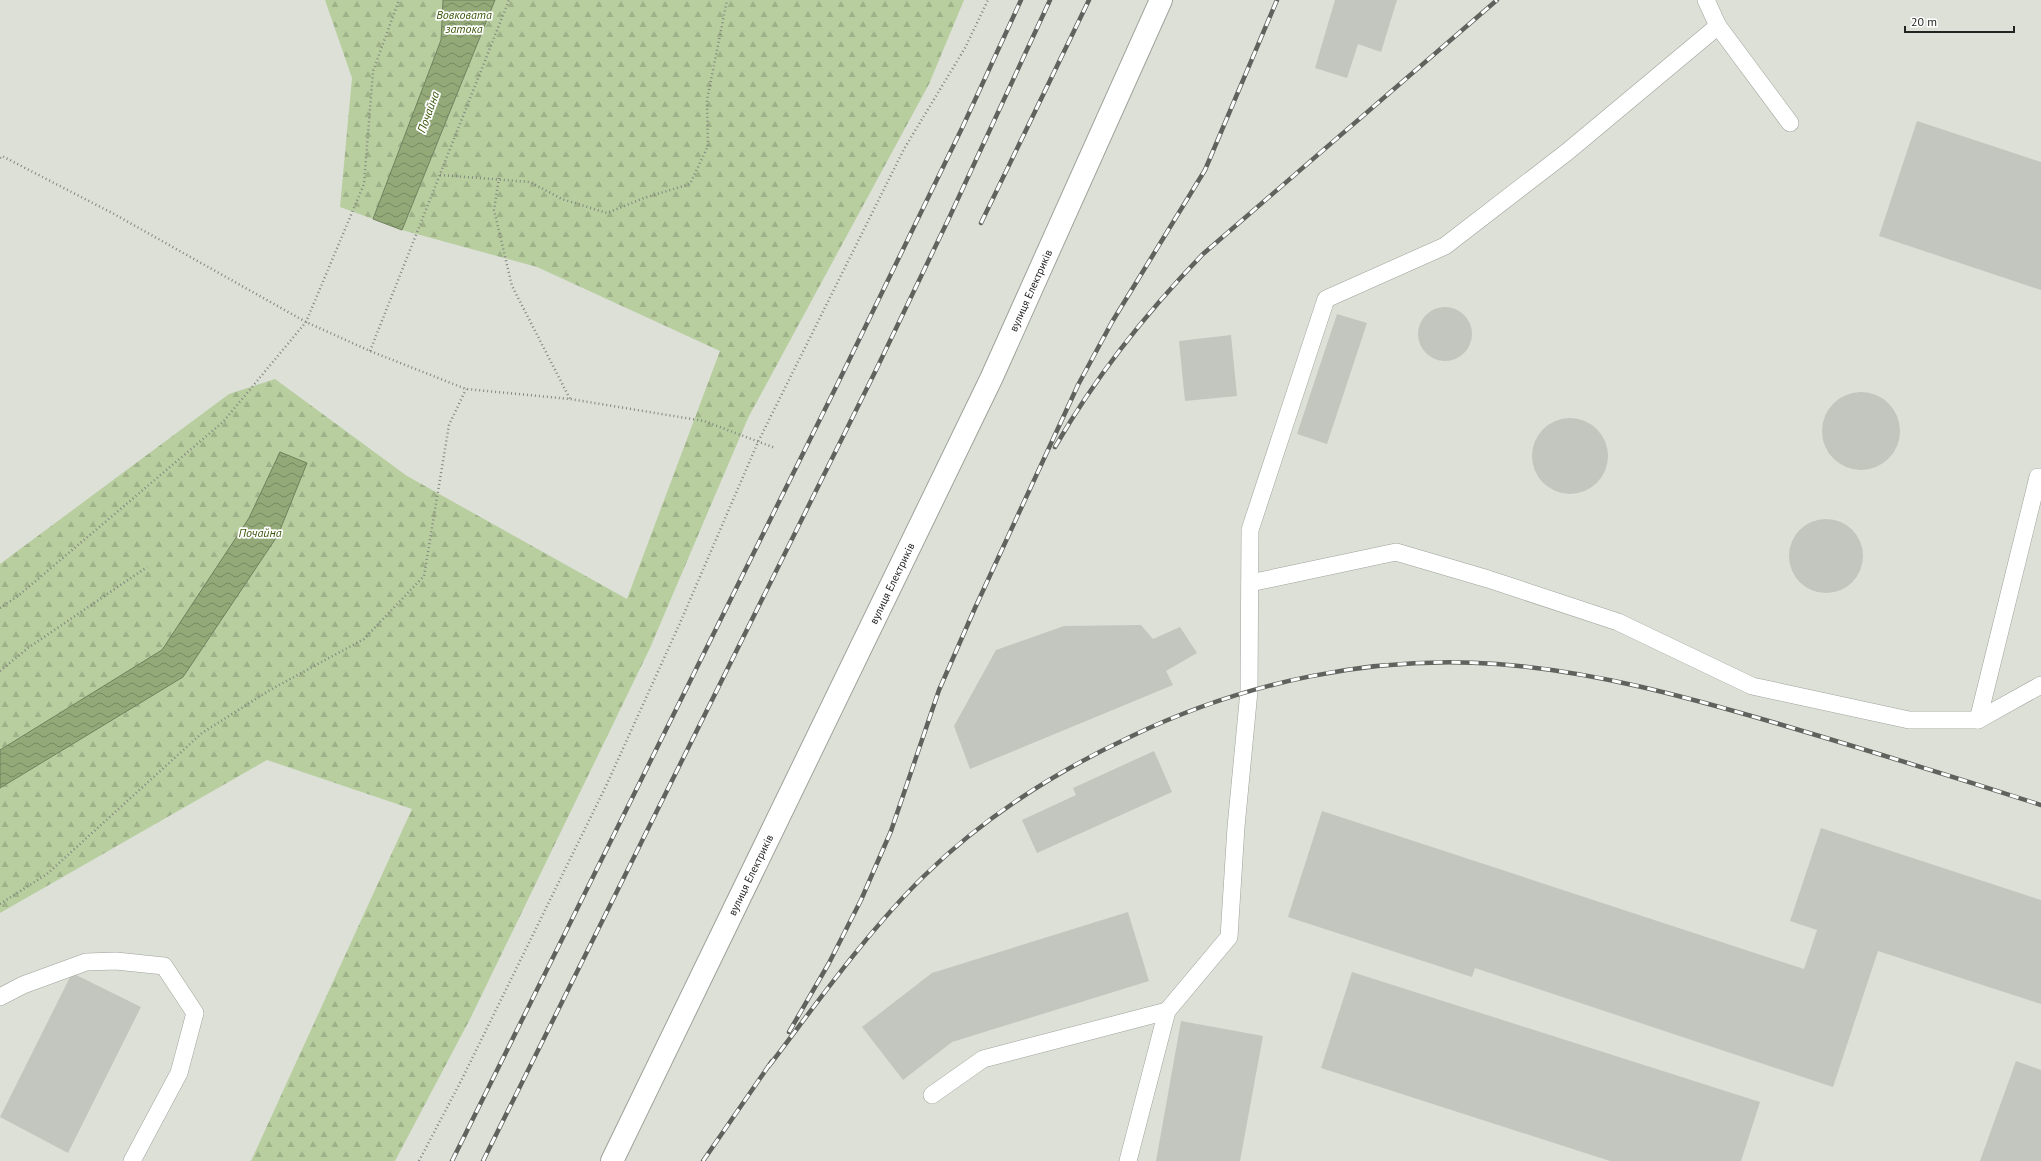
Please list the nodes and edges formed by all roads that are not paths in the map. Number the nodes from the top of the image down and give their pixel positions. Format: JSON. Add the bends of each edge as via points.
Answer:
{"nodes":[{"id":1,"x":1161,"y":0,"type":"edge"},
{"id":2,"x":1706,"y":0,"type":"edge"},
{"id":3,"x":1718,"y":26,"type":"junction"},
{"id":4,"x":1790,"y":123,"type":"dead end"},
{"id":5,"x":2041,"y":477,"type":"edge"},
{"id":6,"x":1250,"y":583,"type":"junction"},
{"id":7,"x":2041,"y":685,"type":"edge"},
{"id":8,"x":1978,"y":720,"type":"junction"},
{"id":9,"x":0,"y":997,"type":"edge"},
{"id":10,"x":1167,"y":1012,"type":"junction"},
{"id":11,"x":932,"y":1095,"type":"dead end"},
{"id":12,"x":132,"y":1161,"type":"edge"},
{"id":13,"x":612,"y":1161,"type":"edge"},
{"id":14,"x":1128,"y":1161,"type":"edge"}],
"edges":[{"from":1,"to":13,"type":"street","name":"вулиця Електриків","via":[[991,379]]},
{"from":2,"to":3,"type":"lane"},
{"from":3,"to":4,"type":"lane"},
{"from":3,"to":6,"type":"lane","via":[[1567,152],[1445,246],[1326,299],[1250,530]]},
{"from":5,"to":8,"type":"lane","via":[[2038,478]]},
{"from":6,"to":8,"type":"lane","via":[[1396,552],[1618,622],[1752,686],[1909,720]]},
{"from":6,"to":10,"type":"lane","via":[[1250,691],[1236,827],[1229,938]]},
{"from":7,"to":8,"type":"lane"},
{"from":9,"to":12,"type":"lane","via":[[23,985],[86,962],[116,961],[164,966],[195,1013],[179,1073]]},
{"from":10,"to":11,"type":"lane","via":[[983,1059]]},
{"from":10,"to":14,"type":"lane"}]}
